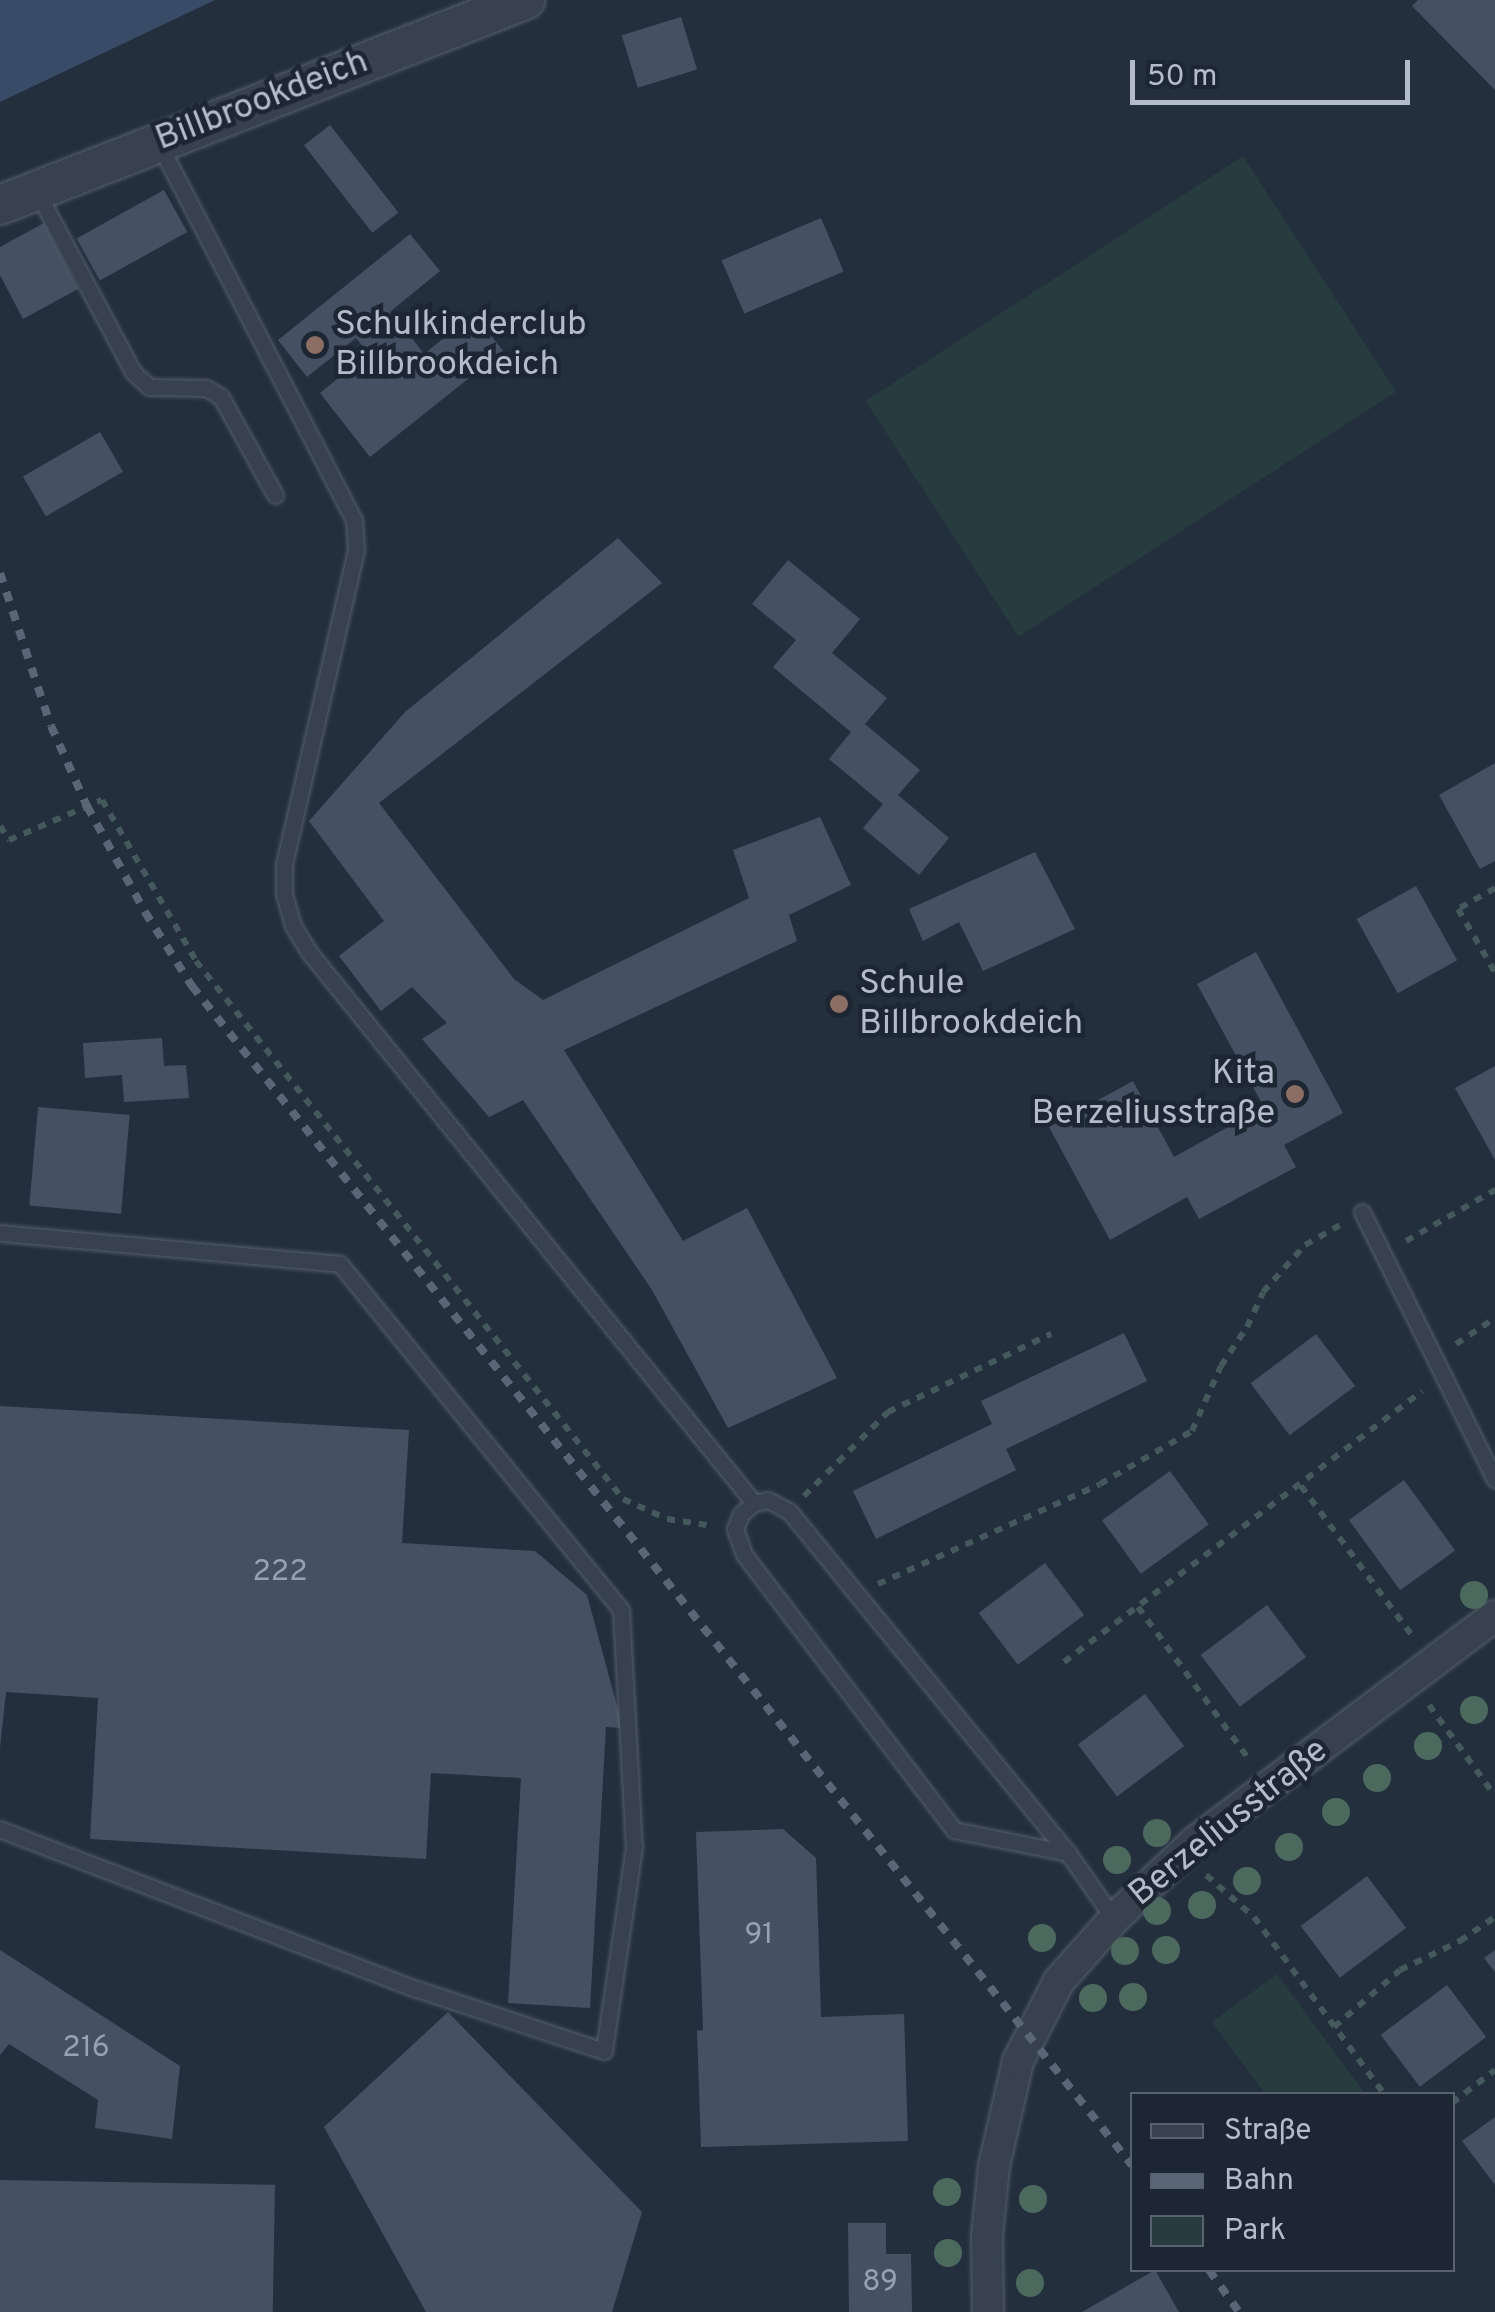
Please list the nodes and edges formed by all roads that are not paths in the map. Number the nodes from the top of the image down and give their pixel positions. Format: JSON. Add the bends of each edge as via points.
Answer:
{"nodes":[{"id":1,"x":526,"y":0,"type":"edge"},
{"id":2,"x":158,"y":142,"type":"junction"},
{"id":3,"x":36,"y":190,"type":"junction"},
{"id":4,"x":0,"y":205,"type":"edge"},
{"id":5,"x":275,"y":495,"type":"dead end"},
{"id":6,"x":1362,"y":1212,"type":"road end"},
{"id":7,"x":0,"y":1233,"type":"edge"},
{"id":8,"x":1495,"y":1480,"type":"edge"},
{"id":9,"x":754,"y":1503,"type":"junction"},
{"id":10,"x":1495,"y":1616,"type":"edge"},
{"id":11,"x":0,"y":1829,"type":"edge"},
{"id":12,"x":1068,"y":1853,"type":"junction"},
{"id":13,"x":1114,"y":1918,"type":"junction"},
{"id":14,"x":988,"y":2312,"type":"edge"}],
"edges":[{"from":1,"to":2,"type":"street","name":"Billbrookdeich"},
{"from":2,"to":3,"type":"street","name":"Billbrookdeich"},
{"from":2,"to":9,"type":"lane","via":[[354,520],[356,550],[284,864],[293,926]]},
{"from":3,"to":4,"type":"street","name":"Billbrookdeich"},
{"from":3,"to":5,"type":"lane","via":[[133,372],[149,387],[206,388],[221,397]]},
{"from":6,"to":8,"type":"lane"},
{"from":7,"to":11,"type":"lane","via":[[340,1264],[620,1610],[634,1847],[604,2051],[416,1989]]},
{"from":9,"to":12,"type":"lane","via":[[768,1500],[789,1511]]},
{"from":9,"to":12,"type":"lane","via":[[735,1528],[744,1554],[954,1830]]},
{"from":10,"to":13,"type":"street","name":"Berzeliusstraße","via":[[1181,1854]]},
{"from":12,"to":13,"type":"lane"},
{"from":13,"to":14,"type":"street","name":"Berzeliusstraße","via":[[1059,1981],[1018,2061],[994,2166],[986,2236]]}]}
